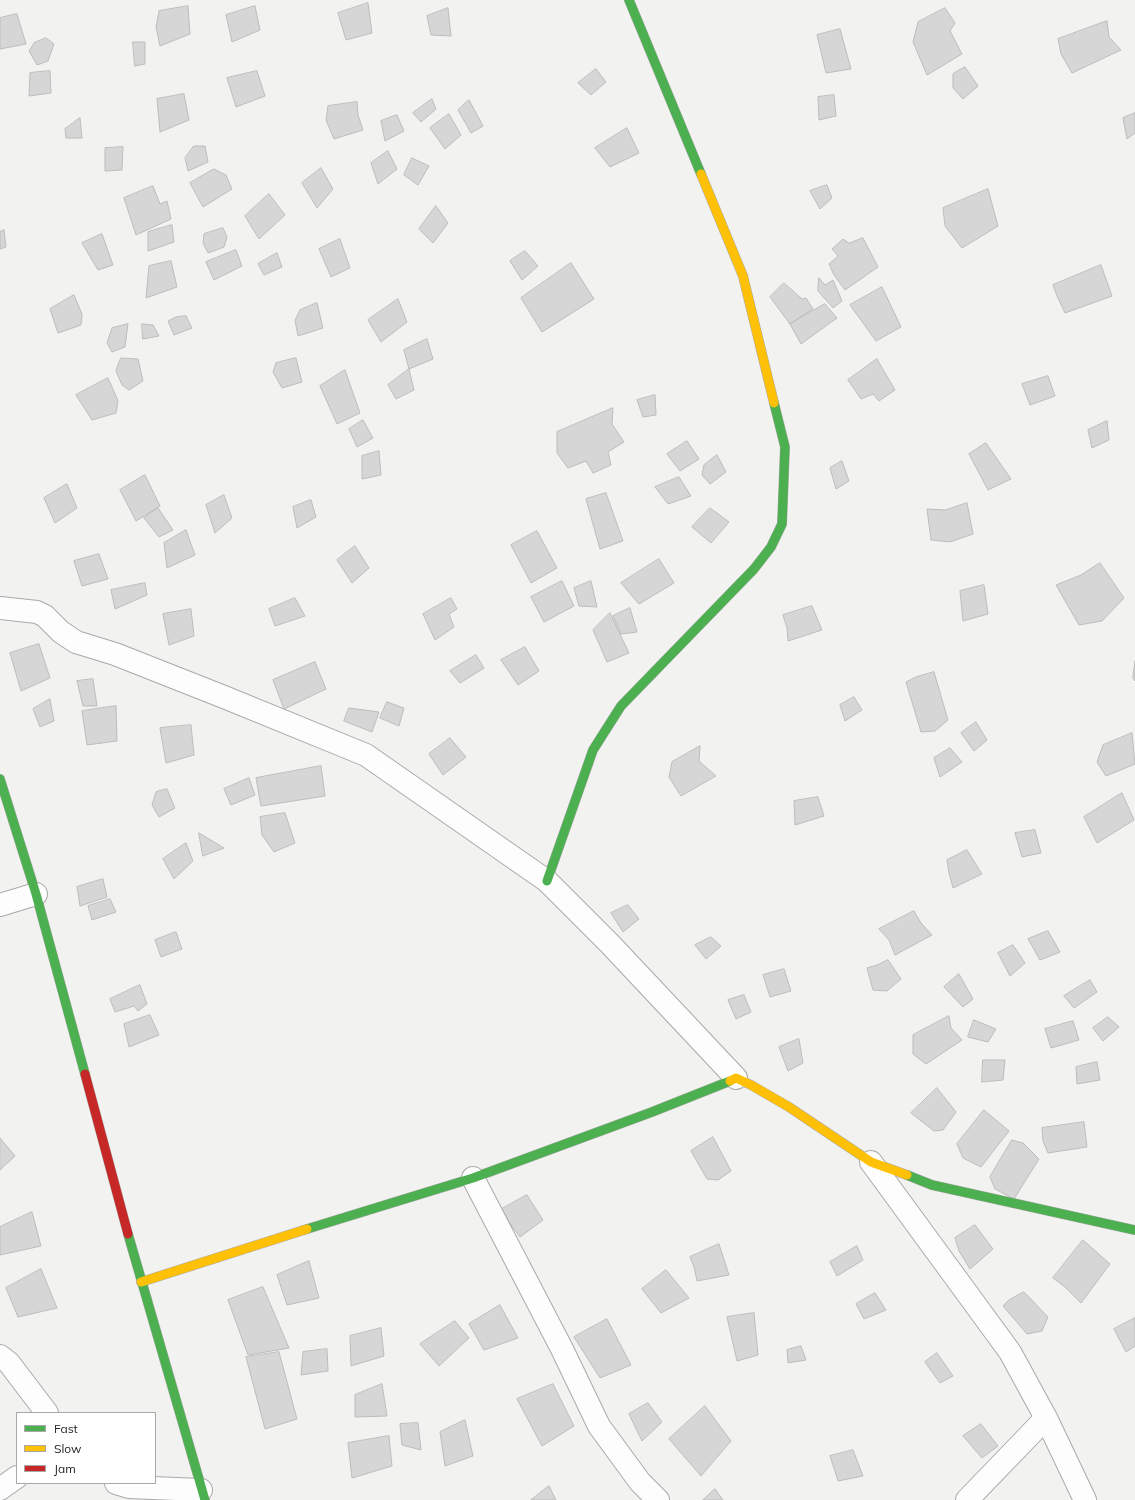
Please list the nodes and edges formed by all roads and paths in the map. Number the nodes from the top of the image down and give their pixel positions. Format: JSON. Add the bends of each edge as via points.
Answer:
{"nodes":[{"id":1,"x":629,"y":0,"type":"edge"},
{"id":2,"x":0,"y":608,"type":"edge"},
{"id":3,"x":0,"y":779,"type":"edge"},
{"id":4,"x":547,"y":881,"type":"junction"},
{"id":5,"x":36,"y":894,"type":"junction"},
{"id":6,"x":0,"y":905,"type":"edge"},
{"id":7,"x":736,"y":1078,"type":"junction"},
{"id":8,"x":871,"y":1162,"type":"junction"},
{"id":9,"x":473,"y":1178,"type":"junction"},
{"id":10,"x":1135,"y":1230,"type":"edge"},
{"id":11,"x":141,"y":1282,"type":"junction"},
{"id":12,"x":0,"y":1356,"type":"edge"},
{"id":13,"x":46,"y":1412,"type":"edge"},
{"id":14,"x":1046,"y":1418,"type":"junction"},
{"id":15,"x":16,"y":1478,"type":"edge"},
{"id":16,"x":119,"y":1484,"type":"edge"},
{"id":17,"x":0,"y":1489,"type":"edge"},
{"id":18,"x":203,"y":1495,"type":"edge"},
{"id":19,"x":658,"y":1500,"type":"edge"},
{"id":20,"x":967,"y":1500,"type":"edge"},
{"id":21,"x":1085,"y":1500,"type":"edge"}],
"edges":[{"from":1,"to":4,"type":"street","via":[[743,276],[785,447],[782,524],[771,547],[754,569],[621,706],[593,750]]},
{"from":2,"to":4,"type":"street","via":[[37,612],[76,642],[115,654],[366,755]]},
{"from":3,"to":5,"type":"street"},
{"from":4,"to":7,"type":"street"},
{"from":5,"to":6,"type":"street"},
{"from":5,"to":11,"type":"street"},
{"from":7,"to":8,"type":"street","via":[[789,1106]]},
{"from":7,"to":9,"type":"street"},
{"from":8,"to":10,"type":"street","via":[[932,1185]]},
{"from":8,"to":14,"type":"street","via":[[1010,1352]]},
{"from":9,"to":11,"type":"street"},
{"from":9,"to":19,"type":"street","via":[[599,1426],[640,1482]]},
{"from":11,"to":18,"type":"street"},
{"from":12,"to":13,"type":"street","via":[[9,1363]]},
{"from":14,"to":20,"type":"street"},
{"from":14,"to":21,"type":"street"},
{"from":15,"to":17,"type":"street"},
{"from":16,"to":18,"type":"street"}]}
